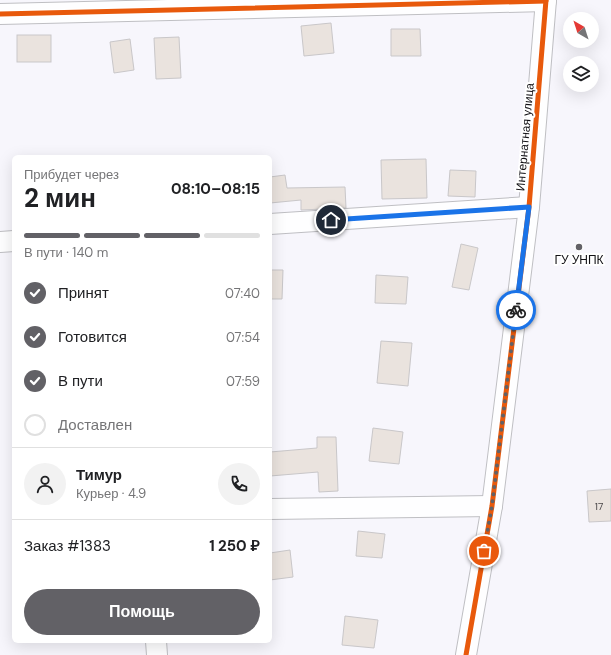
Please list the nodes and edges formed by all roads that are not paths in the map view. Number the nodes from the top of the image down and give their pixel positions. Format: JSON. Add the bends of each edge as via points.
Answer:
{"nodes":[{"id":1,"x":546,"y":1,"type":"edge"},
{"id":2,"x":0,"y":14,"type":"edge"},
{"id":3,"x":529,"y":207,"type":"junction"},
{"id":4,"x":272,"y":224,"type":"edge"},
{"id":5,"x":12,"y":241,"type":"edge"},
{"id":6,"x":0,"y":242,"type":"edge"},
{"id":7,"x":492,"y":506,"type":"junction"},
{"id":8,"x":272,"y":509,"type":"edge"},
{"id":9,"x":156,"y":643,"type":"edge"},
{"id":10,"x":157,"y":655,"type":"edge"},
{"id":11,"x":466,"y":655,"type":"edge"}],
"edges":[{"from":1,"to":2,"type":"street"},
{"from":1,"to":3,"type":"street","name":"Интернатная улица"},
{"from":3,"to":4,"type":"street"},
{"from":3,"to":7,"type":"street","name":"Интернатная улица"},
{"from":5,"to":6,"type":"street"},
{"from":7,"to":8,"type":"street"},
{"from":7,"to":11,"type":"street","name":"Интернатная улица"},
{"from":9,"to":10,"type":"street"}]}
